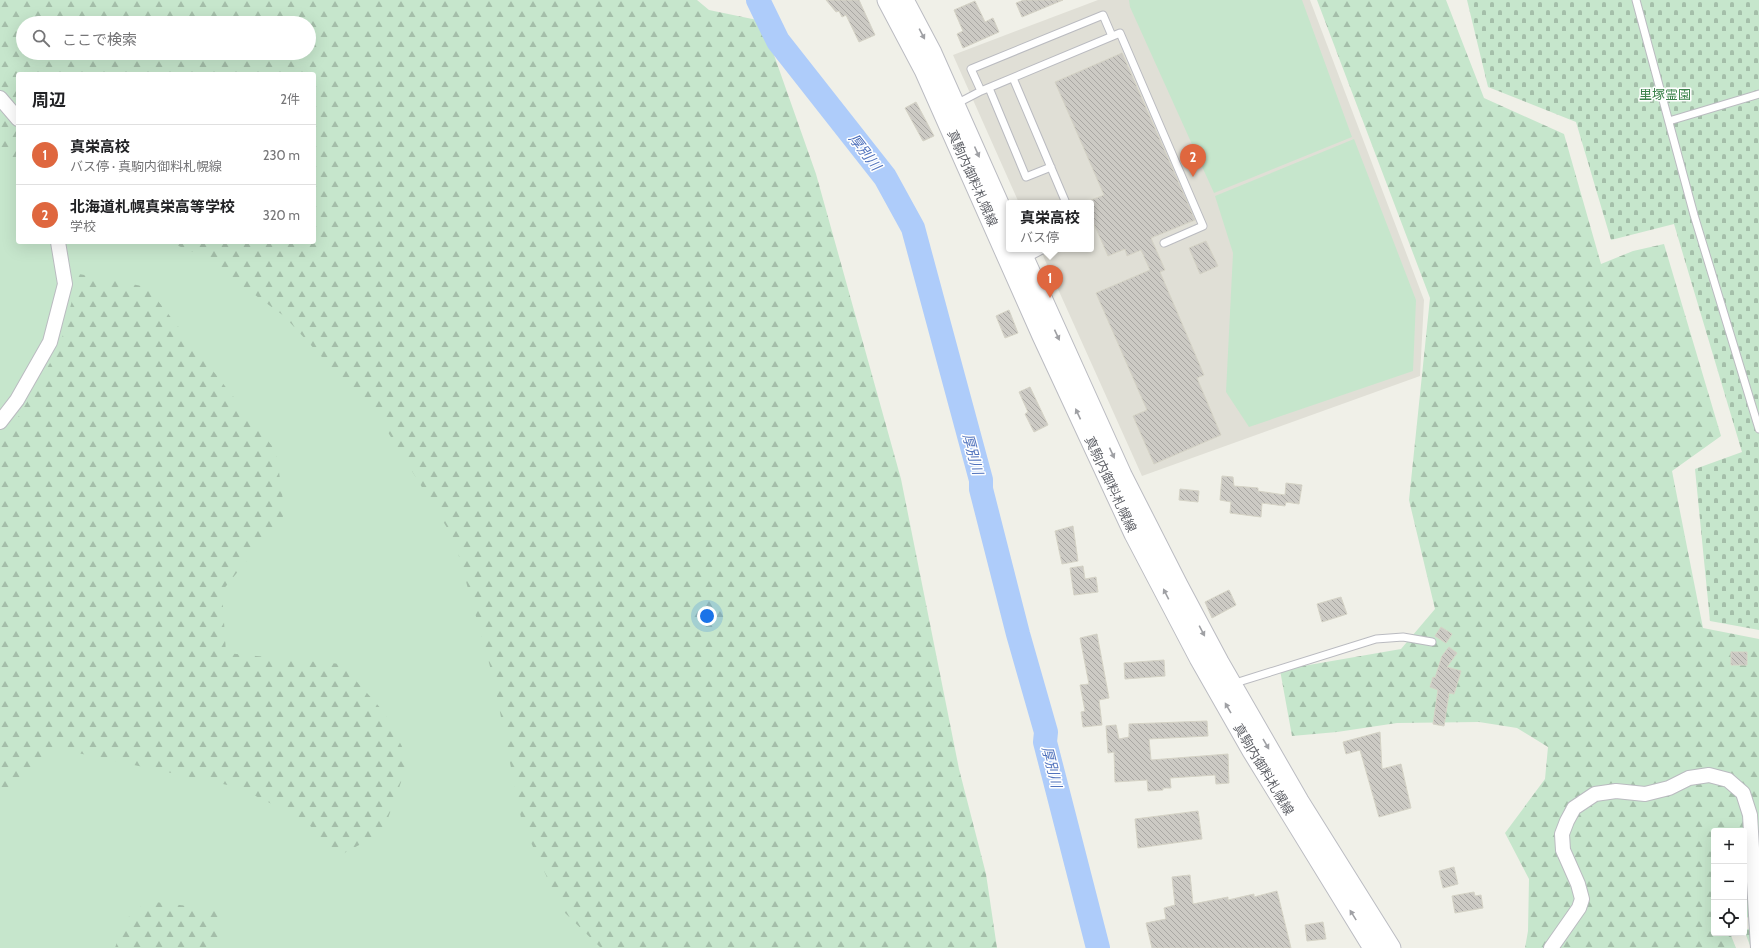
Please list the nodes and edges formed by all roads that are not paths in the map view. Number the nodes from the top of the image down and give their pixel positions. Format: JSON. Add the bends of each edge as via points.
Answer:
{"nodes":[{"id":1,"x":887,"y":0,"type":"edge"},
{"id":2,"x":904,"y":0,"type":"edge"},
{"id":3,"x":1636,"y":0,"type":"edge"},
{"id":4,"x":1112,"y":36,"type":"junction"},
{"id":5,"x":1014,"y":78,"type":"junction"},
{"id":6,"x":989,"y":88,"type":"junction"},
{"id":7,"x":981,"y":91,"type":"junction"},
{"id":8,"x":1759,"y":94,"type":"edge"},
{"id":9,"x":0,"y":98,"type":"edge"},
{"id":10,"x":955,"y":104,"type":"junction"},
{"id":11,"x":16,"y":117,"type":"edge"},
{"id":12,"x":1669,"y":121,"type":"junction"},
{"id":13,"x":1051,"y":167,"type":"junction"},
{"id":14,"x":1065,"y":200,"type":"edge"},
{"id":15,"x":1006,"y":219,"type":"edge"},
{"id":16,"x":1164,"y":243,"type":"dead end"},
{"id":17,"x":58,"y":244,"type":"edge"},
{"id":18,"x":1022,"y":254,"type":"edge"},
{"id":19,"x":0,"y":422,"type":"edge"},
{"id":20,"x":1759,"y":429,"type":"edge"},
{"id":21,"x":1432,"y":642,"type":"dead end"},
{"id":22,"x":1224,"y":686,"type":"junction"},
{"id":23,"x":1373,"y":948,"type":"edge"},
{"id":24,"x":1390,"y":948,"type":"edge"},
{"id":25,"x":1551,"y":948,"type":"edge"},
{"id":26,"x":1758,"y":948,"type":"edge"}],
"edges":[{"from":22,"to":1,"type":"main road","name":"真駒内御料札幌線","one_way":true,"via":[[1199,658],[1134,534],[1042,336],[924,70]]},
{"from":2,"to":10,"type":"main road","name":"真駒内御料札幌線","one_way":true},
{"from":3,"to":12,"type":"lane"},
{"from":4,"to":5,"type":"lane"},
{"from":4,"to":7,"type":"lane","via":[[1103,14],[971,69]]},
{"from":4,"to":16,"type":"lane","via":[[1120,33],[1203,226]]},
{"from":5,"to":6,"type":"lane"},
{"from":5,"to":13,"type":"lane"},
{"from":6,"to":7,"type":"lane"},
{"from":6,"to":13,"type":"lane","via":[[1026,177]]},
{"from":7,"to":10,"type":"lane"},
{"from":8,"to":12,"type":"lane"},
{"from":9,"to":11,"type":"street"},
{"from":10,"to":15,"type":"main road","name":"真駒内御料札幌線","one_way":true},
{"from":12,"to":20,"type":"lane","via":[[1694,215]]},
{"from":13,"to":14,"type":"lane"},
{"from":17,"to":19,"type":"street","via":[[65,284],[50,342],[17,400]]},
{"from":18,"to":22,"type":"main road","name":"真駒内御料札幌線","one_way":true,"via":[[1122,474],[1178,585]]},
{"from":21,"to":22,"type":"lane","via":[[1403,637],[1376,639]]},
{"from":23,"to":22,"type":"main road","name":"真駒内御料札幌線","one_way":true,"via":[[1252,751]]},
{"from":22,"to":24,"type":"main road","name":"真駒内御料札幌線","one_way":true},
{"from":25,"to":26,"type":"street","via":[[1579,908],[1582,899],[1563,850],[1562,834],[1574,808],[1595,794],[1616,791],[1645,794],[1669,788],[1689,778],[1709,775],[1728,780],[1743,793],[1750,815]]}]}
